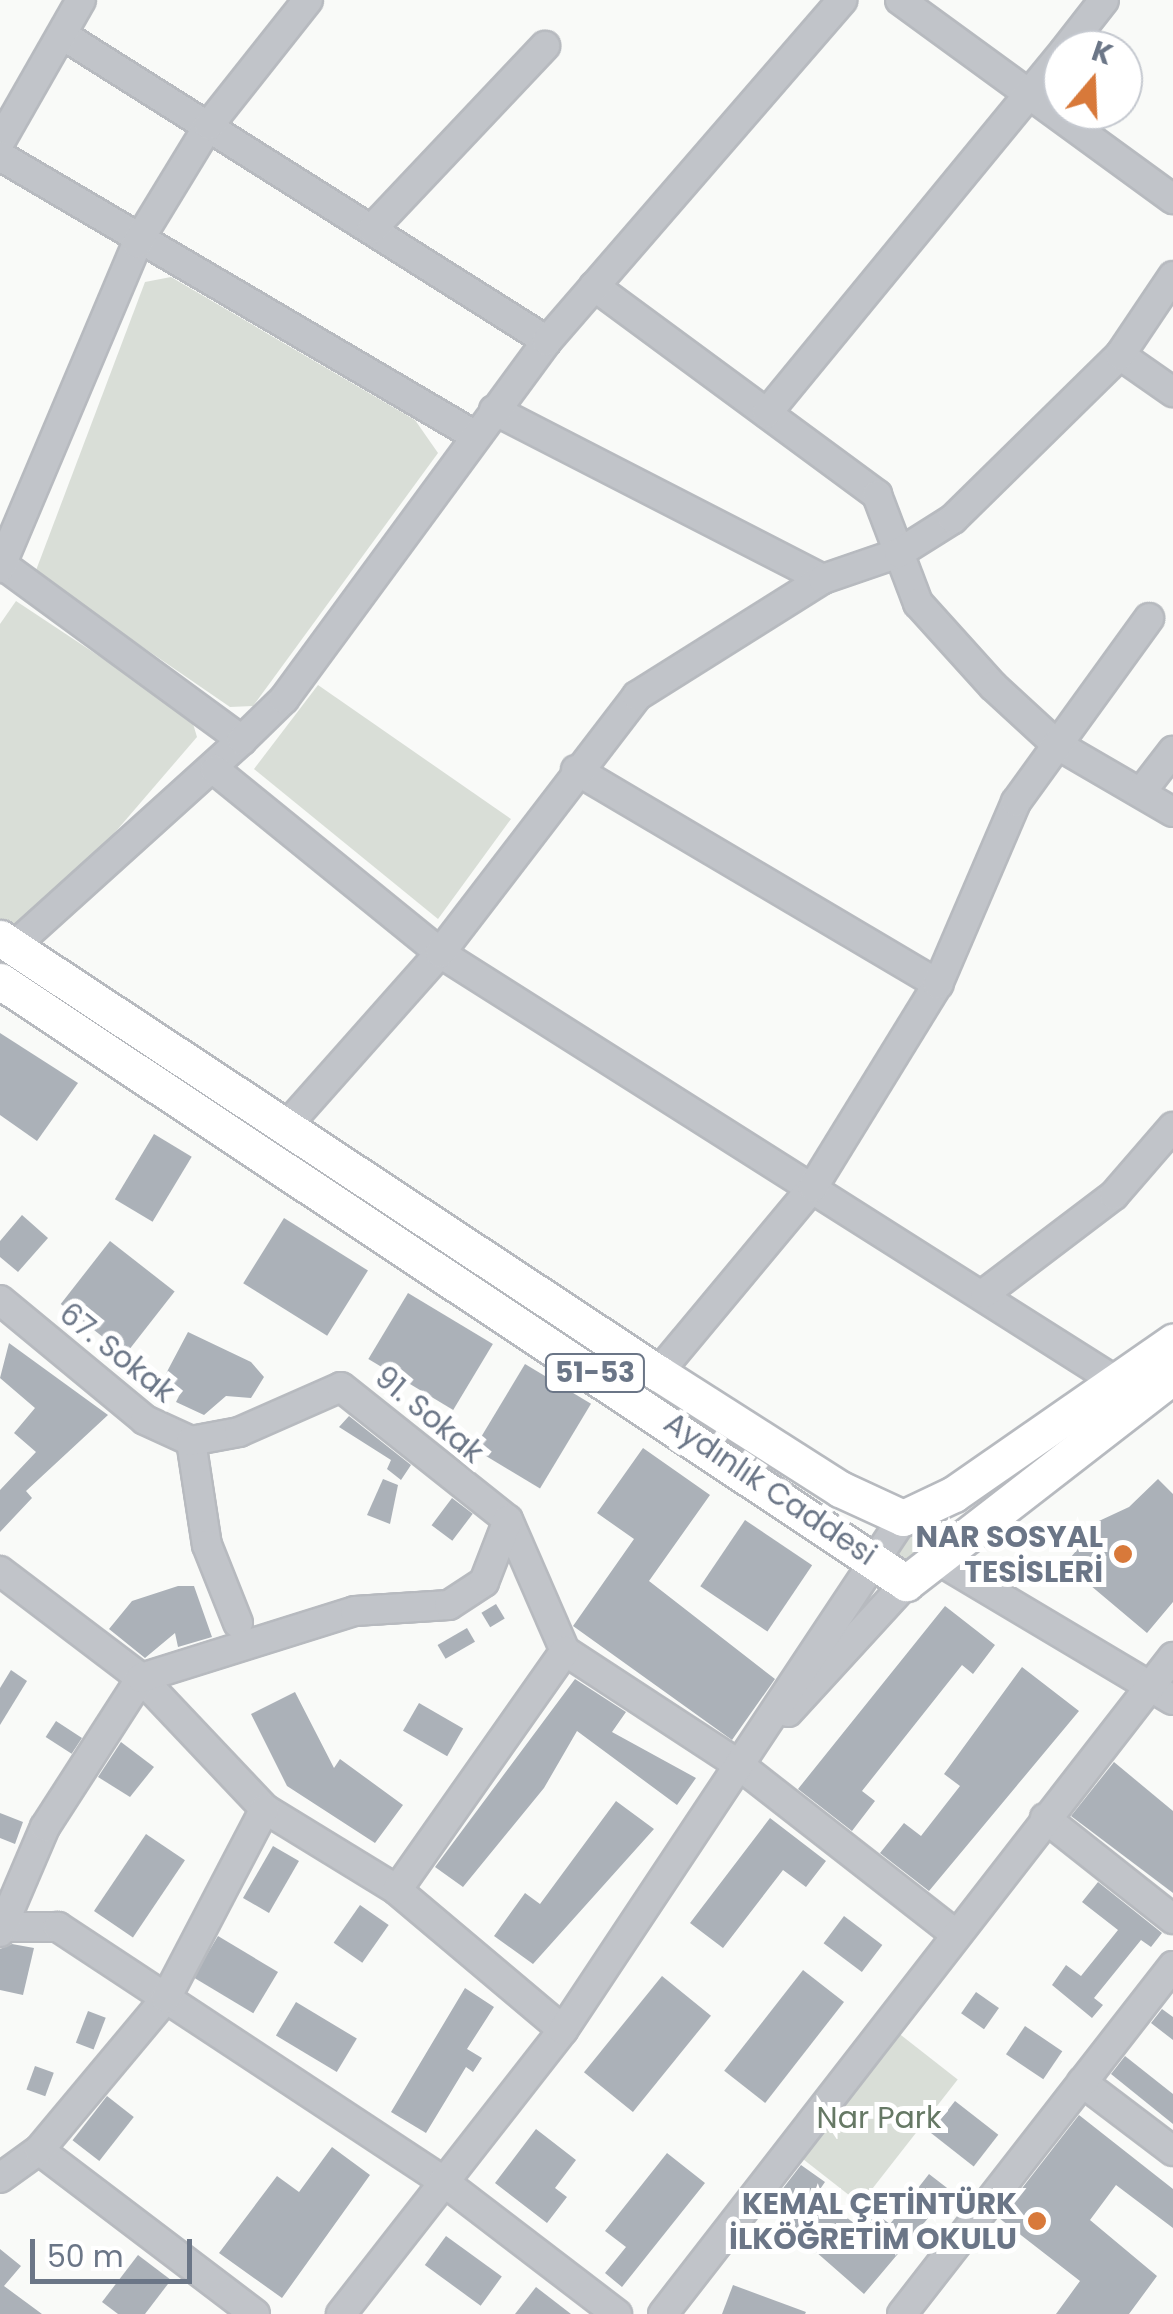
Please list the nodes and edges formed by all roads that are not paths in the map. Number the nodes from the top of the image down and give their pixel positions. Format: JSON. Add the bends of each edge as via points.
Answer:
{"nodes":[{"id":1,"x":80,"y":0,"type":"edge"},
{"id":2,"x":308,"y":0,"type":"edge"},
{"id":3,"x":842,"y":0,"type":"edge"},
{"id":4,"x":900,"y":0,"type":"edge"},
{"id":5,"x":1104,"y":0,"type":"edge"},
{"id":6,"x":1080,"y":30,"type":"edge"},
{"id":7,"x":66,"y":37,"type":"junction"},
{"id":8,"x":545,"y":46,"type":"dead end"},
{"id":9,"x":1043,"y":78,"type":"edge"},
{"id":10,"x":1028,"y":97,"type":"junction"},
{"id":11,"x":210,"y":125,"type":"junction"},
{"id":12,"x":0,"y":142,"type":"edge"},
{"id":13,"x":0,"y":156,"type":"edge"},
{"id":14,"x":1173,"y":199,"type":"edge"},
{"id":15,"x":372,"y":230,"type":"junction"},
{"id":16,"x":137,"y":243,"type":"junction"},
{"id":17,"x":1173,"y":276,"type":"edge"},
{"id":18,"x":594,"y":286,"type":"junction"},
{"id":19,"x":546,"y":342,"type":"junction"},
{"id":20,"x":1120,"y":354,"type":"junction"},
{"id":21,"x":1173,"y":392,"type":"edge"},
{"id":22,"x":494,"y":410,"type":"junction"},
{"id":23,"x":768,"y":413,"type":"junction"},
{"id":24,"x":474,"y":435,"type":"junction"},
{"id":25,"x":899,"y":553,"type":"junction"},
{"id":26,"x":1,"y":565,"type":"edge"},
{"id":27,"x":823,"y":579,"type":"junction"},
{"id":28,"x":1149,"y":618,"type":"dead end"},
{"id":29,"x":242,"y":740,"type":"junction"},
{"id":30,"x":1056,"y":744,"type":"junction"},
{"id":31,"x":1173,"y":751,"type":"edge"},
{"id":32,"x":215,"y":770,"type":"junction"},
{"id":33,"x":576,"y":770,"type":"junction"},
{"id":34,"x":1142,"y":791,"type":"junction"},
{"id":35,"x":1173,"y":812,"type":"edge"},
{"id":36,"x":7,"y":943,"type":"edge"},
{"id":37,"x":440,"y":953,"type":"junction"},
{"id":38,"x":0,"y":980,"type":"edge"},
{"id":39,"x":938,"y":984,"type":"junction"},
{"id":40,"x":290,"y":1122,"type":"junction"},
{"id":41,"x":1173,"y":1127,"type":"edge"},
{"id":42,"x":813,"y":1187,"type":"junction"},
{"id":43,"x":985,"y":1293,"type":"junction"},
{"id":44,"x":0,"y":1300,"type":"edge"},
{"id":45,"x":1173,"y":1342,"type":"edge"},
{"id":46,"x":658,"y":1373,"type":"junction"},
{"id":47,"x":1173,"y":1376,"type":"edge"},
{"id":48,"x":1114,"y":1380,"type":"junction"},
{"id":49,"x":191,"y":1441,"type":"junction"},
{"id":50,"x":903,"y":1518,"type":"junction"},
{"id":51,"x":508,"y":1520,"type":"junction"},
{"id":52,"x":940,"y":1550,"type":"junction"},
{"id":53,"x":871,"y":1555,"type":"junction"},
{"id":54,"x":0,"y":1571,"type":"edge"},
{"id":55,"x":906,"y":1582,"type":"junction"},
{"id":56,"x":238,"y":1623,"type":"dead end"},
{"id":57,"x":565,"y":1652,"type":"junction"},
{"id":58,"x":1173,"y":1657,"type":"edge"},
{"id":59,"x":141,"y":1678,"type":"junction"},
{"id":60,"x":1162,"y":1692,"type":"edge"},
{"id":61,"x":740,"y":1765,"type":"junction"},
{"id":62,"x":265,"y":1809,"type":"junction"},
{"id":63,"x":1045,"y":1818,"type":"junction"},
{"id":64,"x":396,"y":1890,"type":"junction"},
{"id":65,"x":1173,"y":1918,"type":"edge"},
{"id":66,"x":4,"y":1929,"type":"edge"},
{"id":67,"x":955,"y":1934,"type":"junction"},
{"id":68,"x":1173,"y":1966,"type":"edge"},
{"id":69,"x":166,"y":1998,"type":"junction"},
{"id":70,"x":563,"y":2030,"type":"junction"},
{"id":71,"x":1082,"y":2082,"type":"junction"},
{"id":72,"x":39,"y":2150,"type":"junction"},
{"id":73,"x":1173,"y":2152,"type":"edge"},
{"id":74,"x":0,"y":2178,"type":"edge"},
{"id":75,"x":443,"y":2181,"type":"junction"},
{"id":76,"x":910,"y":2311,"type":"edge"},
{"id":77,"x":255,"y":2314,"type":"edge"},
{"id":78,"x":341,"y":2314,"type":"edge"},
{"id":79,"x":616,"y":2314,"type":"edge"},
{"id":80,"x":663,"y":2314,"type":"edge"}],
"edges":[{"from":1,"to":7,"type":"street"},
{"from":2,"to":11,"type":"street"},
{"from":3,"to":18,"type":"street"},
{"from":4,"to":10,"type":"street"},
{"from":5,"to":6,"type":"street"},
{"from":7,"to":11,"type":"street"},
{"from":7,"to":12,"type":"street"},
{"from":8,"to":15,"type":"street"},
{"from":9,"to":10,"type":"street"},
{"from":10,"to":14,"type":"street"},
{"from":10,"to":23,"type":"street"},
{"from":11,"to":15,"type":"street"},
{"from":11,"to":16,"type":"street"},
{"from":13,"to":16,"type":"street"},
{"from":15,"to":19,"type":"street"},
{"from":16,"to":24,"type":"street"},
{"from":16,"to":26,"type":"street"},
{"from":17,"to":20,"type":"street"},
{"from":18,"to":19,"type":"street"},
{"from":18,"to":23,"type":"street"},
{"from":19,"to":22,"type":"street"},
{"from":20,"to":21,"type":"street"},
{"from":20,"to":25,"type":"street","via":[[953,519]]},
{"from":22,"to":24,"type":"street"},
{"from":22,"to":27,"type":"street"},
{"from":23,"to":25,"type":"street","via":[[877,495]]},
{"from":24,"to":29,"type":"street","via":[[284,698]]},
{"from":25,"to":27,"type":"street"},
{"from":25,"to":30,"type":"street","via":[[918,603]]},
{"from":26,"to":29,"type":"street"},
{"from":27,"to":33,"type":"street","via":[[637,696]]},
{"from":28,"to":30,"type":"street"},
{"from":29,"to":32,"type":"street"},
{"from":30,"to":34,"type":"street"},
{"from":30,"to":39,"type":"street","via":[[1016,802]]},
{"from":31,"to":34,"type":"street"},
{"from":32,"to":36,"type":"street"},
{"from":32,"to":37,"type":"street"},
{"from":33,"to":37,"type":"street"},
{"from":33,"to":39,"type":"street"},
{"from":34,"to":35,"type":"street"},
{"from":36,"to":40,"type":"main road","name":"Aydınlık Caddesi","number":"51-53"},
{"from":37,"to":40,"type":"street"},
{"from":37,"to":42,"type":"street"},
{"from":38,"to":53,"type":"main road","name":"Aydınlık Caddesi","number":"51-53"},
{"from":39,"to":42,"type":"street"},
{"from":40,"to":46,"type":"main road","name":"Aydınlık Caddesi","number":"51-53"},
{"from":41,"to":43,"type":"street","via":[[1114,1196]]},
{"from":42,"to":43,"type":"street"},
{"from":42,"to":46,"type":"street"},
{"from":43,"to":48,"type":"street"},
{"from":44,"to":49,"type":"street","name":"67. Sokak","via":[[144,1420]]},
{"from":45,"to":48,"type":"main road","name":"Aydınlık Caddesi"},
{"from":46,"to":50,"type":"main road","name":"Aydınlık Caddesi","number":"51-53","via":[[840,1489]]},
{"from":47,"to":52,"type":"main road","name":"Aydınlık Caddesi"},
{"from":48,"to":50,"type":"main road","name":"Aydınlık Caddesi","via":[[954,1494]]},
{"from":49,"to":51,"type":"street","name":"91. Sokak","via":[[349,1388]]},
{"from":49,"to":56,"type":"street","name":"67. Sokak","via":[[207,1546]]},
{"from":50,"to":52,"type":"main road"},
{"from":50,"to":53,"type":"street"},
{"from":51,"to":57,"type":"street"},
{"from":51,"to":59,"type":"street","via":[[484,1582],[450,1605],[355,1610]]},
{"from":52,"to":55,"type":"main road","name":"Aydınlık Caddesi"},
{"from":52,"to":60,"type":"street"},
{"from":53,"to":55,"type":"main road","name":"Aydınlık Caddesi","number":"51-53"},
{"from":53,"to":61,"type":"street"},
{"from":54,"to":59,"type":"street"},
{"from":55,"to":61,"type":"street"},
{"from":57,"to":61,"type":"street"},
{"from":57,"to":64,"type":"street"},
{"from":58,"to":60,"type":"street"},
{"from":59,"to":62,"type":"street"},
{"from":59,"to":66,"type":"street","via":[[45,1827]]},
{"from":60,"to":63,"type":"street"},
{"from":61,"to":67,"type":"street"},
{"from":61,"to":70,"type":"street"},
{"from":62,"to":64,"type":"street"},
{"from":62,"to":69,"type":"street","via":[[200,1920]]},
{"from":63,"to":65,"type":"street"},
{"from":63,"to":67,"type":"street"},
{"from":64,"to":70,"type":"street"},
{"from":66,"to":69,"type":"street","via":[[58,1926]]},
{"from":67,"to":80,"type":"street"},
{"from":68,"to":71,"type":"street"},
{"from":69,"to":72,"type":"street"},
{"from":69,"to":75,"type":"street"},
{"from":70,"to":75,"type":"street"},
{"from":71,"to":73,"type":"street"},
{"from":71,"to":76,"type":"street"},
{"from":72,"to":74,"type":"street"},
{"from":72,"to":77,"type":"street"},
{"from":75,"to":78,"type":"street"},
{"from":75,"to":79,"type":"street"}]}
